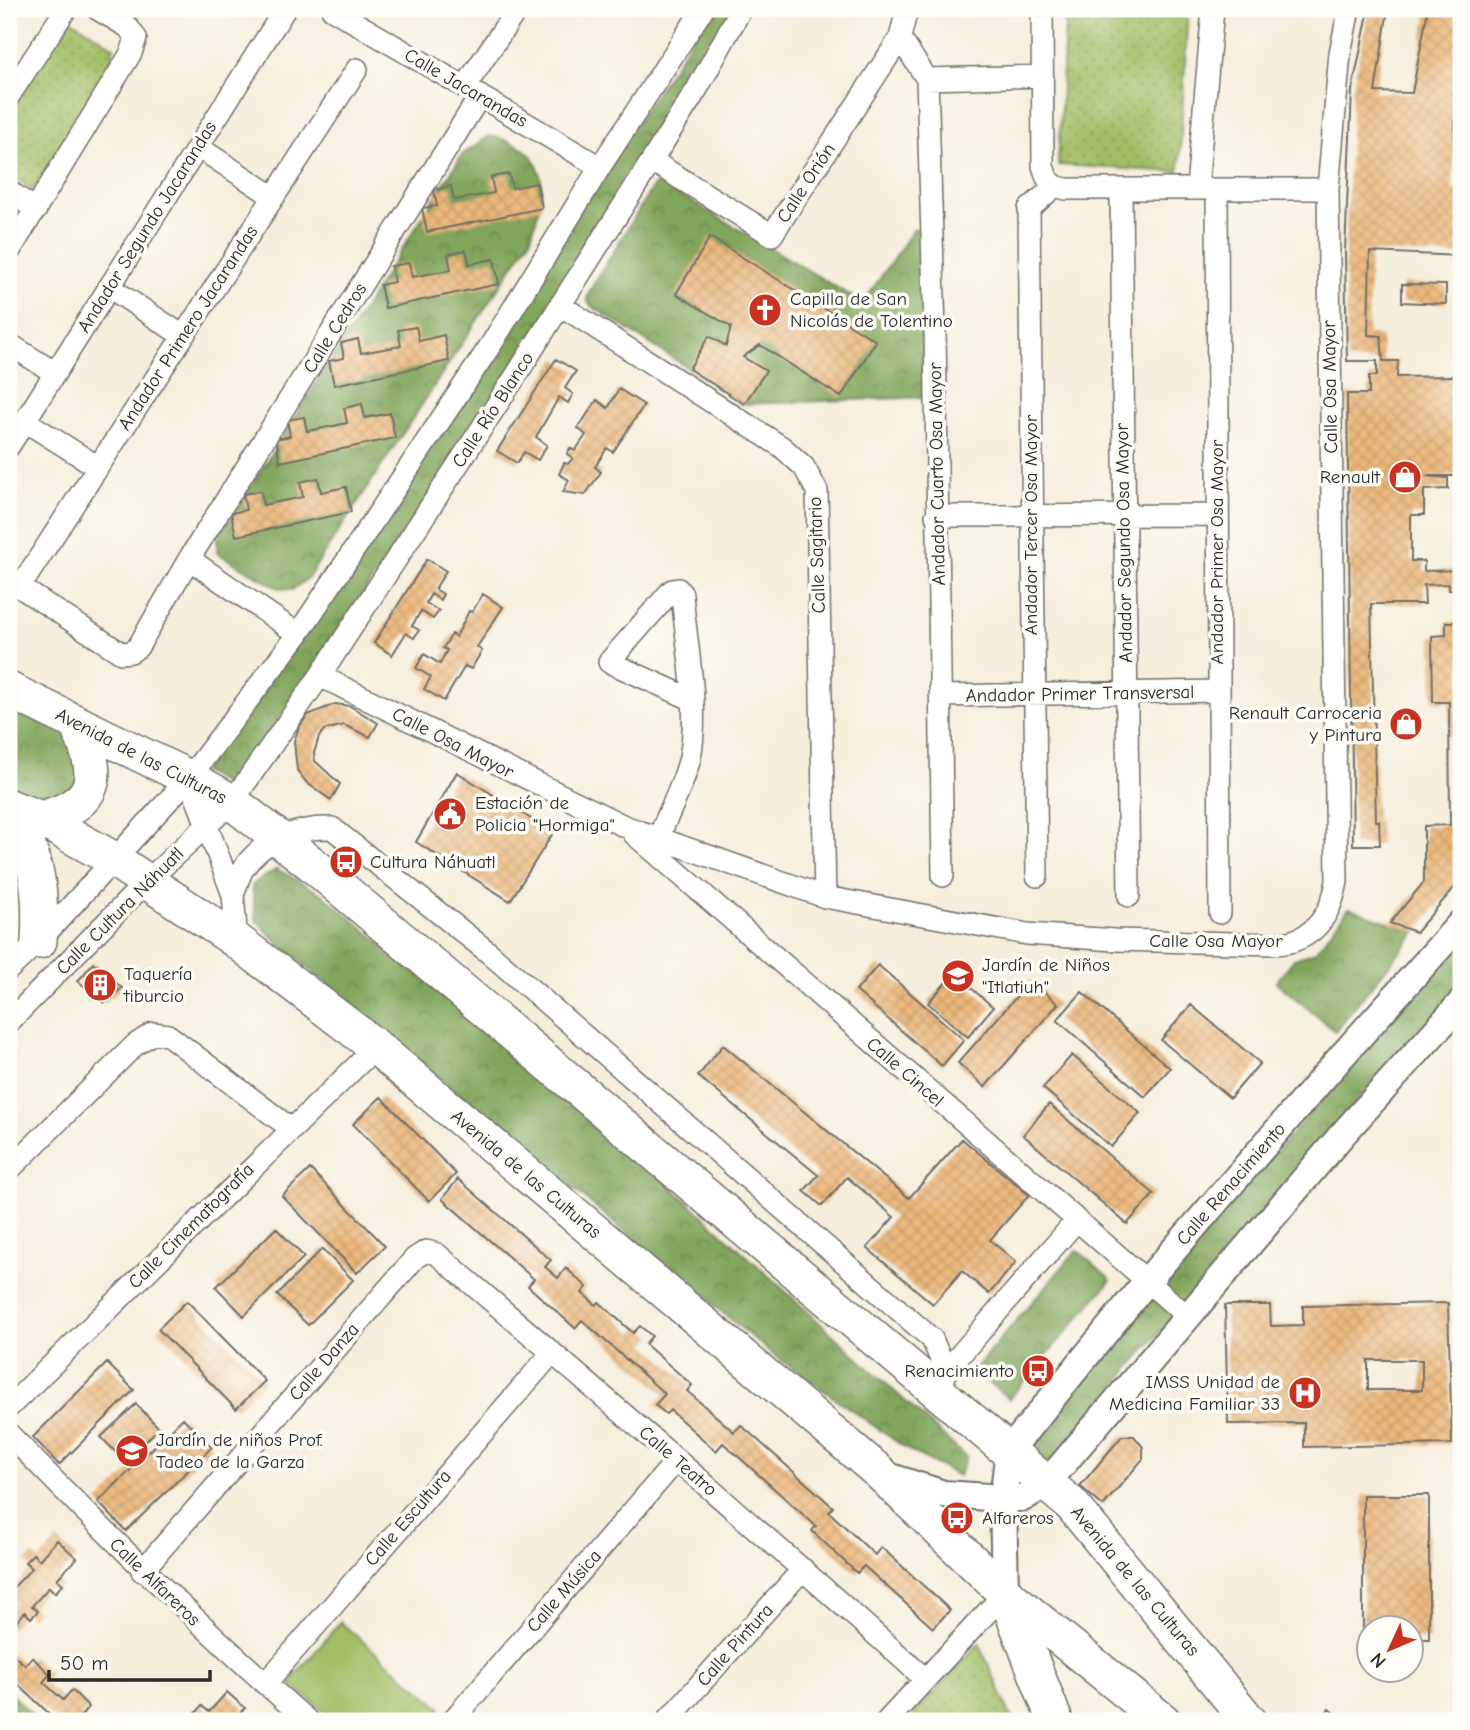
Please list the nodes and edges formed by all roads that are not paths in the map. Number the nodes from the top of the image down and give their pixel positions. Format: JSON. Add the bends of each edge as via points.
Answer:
{"nodes":[{"id":1,"x":66,"y":9,"type":"edge"},
{"id":2,"x":97,"y":9,"type":"edge"},
{"id":3,"x":285,"y":9,"type":"edge"},
{"id":4,"x":517,"y":9,"type":"edge"},
{"id":5,"x":703,"y":9,"type":"edge"},
{"id":6,"x":741,"y":9,"type":"edge"},
{"id":7,"x":907,"y":9,"type":"edge"},
{"id":8,"x":1042,"y":9,"type":"edge"},
{"id":9,"x":1213,"y":9,"type":"edge"},
{"id":10,"x":1349,"y":9,"type":"edge"},
{"id":11,"x":343,"y":12,"type":"edge"},
{"id":12,"x":900,"y":38,"type":"junction"},
{"id":13,"x":667,"y":68,"type":"junction"},
{"id":14,"x":357,"y":69,"type":"dead end"},
{"id":15,"x":1042,"y":76,"type":"junction"},
{"id":16,"x":927,"y":79,"type":"junction"},
{"id":17,"x":697,"y":89,"type":"junction"},
{"id":18,"x":473,"y":92,"type":"junction"},
{"id":19,"x":9,"y":96,"type":"edge"},
{"id":20,"x":198,"y":146,"type":"junction"},
{"id":21,"x":652,"y":161,"type":"junction"},
{"id":22,"x":600,"y":167,"type":"junction"},
{"id":23,"x":1055,"y":186,"type":"junction"},
{"id":24,"x":1207,"y":189,"type":"junction"},
{"id":25,"x":1328,"y":189,"type":"junction"},
{"id":26,"x":9,"y":191,"type":"edge"},
{"id":27,"x":1121,"y":191,"type":"junction"},
{"id":28,"x":274,"y":197,"type":"junction"},
{"id":29,"x":36,"y":210,"type":"junction"},
{"id":30,"x":9,"y":252,"type":"edge"},
{"id":31,"x":109,"y":287,"type":"junction"},
{"id":32,"x":561,"y":305,"type":"junction"},
{"id":33,"x":183,"y":336,"type":"junction"},
{"id":34,"x":9,"y":344,"type":"edge"},
{"id":35,"x":55,"y":373,"type":"junction"},
{"id":36,"x":25,"y":421,"type":"junction"},
{"id":37,"x":9,"y":446,"type":"edge"},
{"id":38,"x":98,"y":467,"type":"junction"},
{"id":39,"x":1124,"y":515,"type":"junction"},
{"id":40,"x":1216,"y":515,"type":"junction"},
{"id":41,"x":936,"y":516,"type":"junction"},
{"id":42,"x":1031,"y":518,"type":"junction"},
{"id":43,"x":189,"y":559,"type":"junction"},
{"id":44,"x":14,"y":583,"type":"edge"},
{"id":45,"x":298,"y":634,"type":"junction"},
{"id":46,"x":320,"y":676,"type":"junction"},
{"id":47,"x":9,"y":690,"type":"edge"},
{"id":48,"x":1219,"y":691,"type":"junction"},
{"id":49,"x":1032,"y":692,"type":"junction"},
{"id":50,"x":1126,"y":693,"type":"junction"},
{"id":51,"x":941,"y":696,"type":"junction"},
{"id":52,"x":691,"y":699,"type":"junction"},
{"id":53,"x":78,"y":726,"type":"junction"},
{"id":54,"x":189,"y":778,"type":"junction"},
{"id":55,"x":232,"y":802,"type":"junction"},
{"id":56,"x":20,"y":811,"type":"edge"},
{"id":57,"x":205,"y":826,"type":"junction"},
{"id":58,"x":624,"y":826,"type":"junction"},
{"id":59,"x":278,"y":839,"type":"junction"},
{"id":60,"x":658,"y":839,"type":"junction"},
{"id":61,"x":113,"y":859,"type":"junction"},
{"id":62,"x":943,"y":876,"type":"dead end"},
{"id":63,"x":1037,"y":876,"type":"dead end"},
{"id":64,"x":145,"y":883,"type":"junction"},
{"id":65,"x":233,"y":895,"type":"junction"},
{"id":66,"x":1129,"y":896,"type":"dead end"},
{"id":67,"x":825,"y":897,"type":"junction"},
{"id":68,"x":1220,"y":913,"type":"dead end"},
{"id":69,"x":1461,"y":923,"type":"edge"},
{"id":70,"x":39,"y":941,"type":"junction"},
{"id":71,"x":237,"y":941,"type":"junction"},
{"id":72,"x":9,"y":969,"type":"edge"},
{"id":73,"x":1461,"y":1003,"type":"edge"},
{"id":74,"x":9,"y":1022,"type":"edge"},
{"id":75,"x":376,"y":1047,"type":"junction"},
{"id":76,"x":290,"y":1128,"type":"junction"},
{"id":77,"x":9,"y":1170,"type":"edge"},
{"id":78,"x":1076,"y":1221,"type":"junction"},
{"id":79,"x":426,"y":1251,"type":"joint"},
{"id":80,"x":1147,"y":1282,"type":"junction"},
{"id":81,"x":1187,"y":1316,"type":"junction"},
{"id":82,"x":552,"y":1353,"type":"junction"},
{"id":83,"x":943,"y":1384,"type":"junction"},
{"id":84,"x":9,"y":1407,"type":"edge"},
{"id":85,"x":9,"y":1434,"type":"edge"},
{"id":86,"x":1009,"y":1451,"type":"junction"},
{"id":87,"x":676,"y":1461,"type":"junction"},
{"id":88,"x":879,"y":1472,"type":"junction"},
{"id":89,"x":1046,"y":1484,"type":"junction"},
{"id":90,"x":1003,"y":1498,"type":"junction"},
{"id":91,"x":803,"y":1569,"type":"junction"},
{"id":92,"x":142,"y":1571,"type":"junction"},
{"id":93,"x":1005,"y":1593,"type":"junction"},
{"id":94,"x":925,"y":1679,"type":"junction"},
{"id":95,"x":265,"y":1684,"type":"junction"},
{"id":96,"x":307,"y":1721,"type":"edge"},
{"id":97,"x":452,"y":1721,"type":"edge"},
{"id":98,"x":667,"y":1721,"type":"edge"},
{"id":99,"x":887,"y":1721,"type":"edge"},
{"id":100,"x":1055,"y":1721,"type":"edge"},
{"id":101,"x":1163,"y":1721,"type":"edge"},
{"id":102,"x":1250,"y":1721,"type":"edge"}],
"edges":[{"from":1,"to":19,"type":"street"},
{"from":2,"to":29,"type":"street","via":[[128,27],[136,38]]},
{"from":3,"to":20,"type":"street","name":"Andador Segundo Jacarandas"},
{"from":4,"to":18,"type":"street","name":"Calle Cedros"},
{"from":5,"to":13,"type":"street","name":"Calle Río Blanco"},
{"from":6,"to":17,"type":"street","name":"Calle Río Blanco"},
{"from":7,"to":12,"type":"street","name":"Calle Orión"},
{"from":8,"to":15,"type":"street"},
{"from":9,"to":24,"type":"street","name":"Andador Primer Osa Mayor"},
{"from":10,"to":25,"type":"street","name":"Calle Osa Mayor","via":[[1338,66]]},
{"from":11,"to":18,"type":"street","name":"Calle Jacarandas"},
{"from":12,"to":16,"type":"street"},
{"from":12,"to":21,"type":"street","name":"Calle Orión","via":[[772,235]]},
{"from":13,"to":17,"type":"street"},
{"from":13,"to":22,"type":"street","name":"Calle Río Blanco"},
{"from":14,"to":28,"type":"street","name":"Andador Primero Jacarandas"},
{"from":15,"to":16,"type":"street"},
{"from":15,"to":23,"type":"street","via":[[1043,166]]},
{"from":16,"to":41,"type":"street","name":"Andador Cuarto Osa Mayor"},
{"from":17,"to":21,"type":"street","name":"Calle Río Blanco"},
{"from":18,"to":22,"type":"street","name":"Calle Jacarandas"},
{"from":18,"to":43,"type":"street","name":"Calle Cedros"},
{"from":20,"to":28,"type":"street"},
{"from":20,"to":31,"type":"street","name":"Andador Segundo Jacarandas"},
{"from":21,"to":32,"type":"street","name":"Calle Río Blanco"},
{"from":22,"to":45,"type":"street","name":"Calle Río Blanco","via":[[492,343]]},
{"from":23,"to":27,"type":"street"},
{"from":23,"to":42,"type":"street","name":"Andador Tercer Osa Mayor","via":[[1029,209]]},
{"from":24,"to":25,"type":"street"},
{"from":24,"to":27,"type":"street"},
{"from":24,"to":40,"type":"street","name":"Andador Primer Osa Mayor"},
{"from":25,"to":67,"type":"street","name":"Calle Osa Mayor","via":[[1337,881],[1334,900],[1321,924],[1286,943],[1115,940],[969,926]]},
{"from":26,"to":29,"type":"street"},
{"from":27,"to":39,"type":"street","name":"Andador Segundo Osa Mayor"},
{"from":28,"to":33,"type":"street","name":"Andador Primero Jacarandas"},
{"from":29,"to":30,"type":"street"},
{"from":31,"to":33,"type":"street"},
{"from":31,"to":35,"type":"street","name":"Andador Segundo Jacarandas"},
{"from":32,"to":46,"type":"street","name":"Calle Río Blanco"},
{"from":32,"to":67,"type":"street","name":"Calle Sagitario","via":[[782,447],[804,467],[817,491]]},
{"from":33,"to":38,"type":"street","name":"Andador Primero Jacarandas"},
{"from":34,"to":35,"type":"street"},
{"from":35,"to":36,"type":"street","name":"Andador Segundo Jacarandas"},
{"from":36,"to":37,"type":"street","name":"Andador Segundo Jacarandas"},
{"from":36,"to":38,"type":"street"},
{"from":38,"to":44,"type":"street","name":"Andador Primero Jacarandas"},
{"from":39,"to":40,"type":"street"},
{"from":39,"to":42,"type":"street"},
{"from":39,"to":50,"type":"street","name":"Andador Segundo Osa Mayor"},
{"from":40,"to":48,"type":"street","name":"Andador Primer Osa Mayor"},
{"from":41,"to":42,"type":"street"},
{"from":41,"to":51,"type":"street","name":"Andador Cuarto Osa Mayor"},
{"from":42,"to":49,"type":"street","name":"Andador Tercer Osa Mayor"},
{"from":43,"to":44,"type":"street","via":[[131,652],[121,653]]},
{"from":43,"to":45,"type":"street"},
{"from":45,"to":54,"type":"street","name":"Calle Río Blanco"},
{"from":46,"to":55,"type":"street","name":"Calle Río Blanco"},
{"from":46,"to":58,"type":"street","name":"Calle Osa Mayor"},
{"from":47,"to":53,"type":"main road","name":"Avenida de las Culturas"},
{"from":48,"to":50,"type":"street","name":"Andador Primer Transversal"},
{"from":48,"to":68,"type":"street","name":"Andador Primer Osa Mayor"},
{"from":49,"to":50,"type":"street","name":"Andador Primer Transversal"},
{"from":49,"to":51,"type":"street","name":"Andador Primer Transversal"},
{"from":49,"to":63,"type":"street","name":"Andador Tercer Osa Mayor"},
{"from":50,"to":66,"type":"street","name":"Andador Segundo Osa Mayor"},
{"from":51,"to":62,"type":"street","name":"Andador Cuarto Osa Mayor"},
{"from":52,"to":52,"type":"street","via":[[682,594],[678,589],[672,590],[609,662]]},
{"from":52,"to":60,"type":"street","via":[[689,759]]},
{"from":53,"to":54,"type":"main road","name":"Avenida de las Culturas"},
{"from":53,"to":56,"type":"main road","via":[[93,772],[78,804],[67,811]]},
{"from":54,"to":55,"type":"main road","name":"Avenida de las Culturas"},
{"from":54,"to":57,"type":"street"},
{"from":54,"to":61,"type":"street","name":"Calle Cultura Náhuatl"},
{"from":55,"to":57,"type":"street","name":"Calle Cultura Náhuatl"},
{"from":55,"to":59,"type":"main road","name":"Avenida de las Culturas"},
{"from":56,"to":61,"type":"main road","name":"Avenida de las Culturas"},
{"from":56,"to":70,"type":"main road","via":[[42,900]]},
{"from":57,"to":64,"type":"street","name":"Calle Cultura Náhuatl"},
{"from":57,"to":65,"type":"street"},
{"from":58,"to":60,"type":"street","name":"Calle Osa Mayor"},
{"from":58,"to":78,"type":"street","name":"Calle Cincel"},
{"from":59,"to":65,"type":"street","via":[[243,869]]},
{"from":59,"to":83,"type":"main road","name":"Avenida de las Culturas"},
{"from":59,"to":83,"type":"street","via":[[306,827],[332,828],[478,944],[932,1339]]},
{"from":60,"to":67,"type":"street","name":"Calle Osa Mayor"},
{"from":61,"to":64,"type":"main road","name":"Avenida de las Culturas"},
{"from":61,"to":70,"type":"street","name":"Calle Cultura Náhuatl"},
{"from":64,"to":71,"type":"main road","name":"Avenida de las Culturas"},
{"from":64,"to":74,"type":"street","name":"Calle Cultura Náhuatl"},
{"from":65,"to":71,"type":"street"},
{"from":69,"to":80,"type":"street","name":"Calle Renacimiento"},
{"from":70,"to":72,"type":"street","name":"Calle Cultura Náhuatl"},
{"from":71,"to":75,"type":"main road","name":"Avenida de las Culturas"},
{"from":73,"to":81,"type":"street"},
{"from":75,"to":76,"type":"street","name":"Calle Cinematografía"},
{"from":75,"to":88,"type":"main road","name":"Avenida de las Culturas"},
{"from":76,"to":77,"type":"street","via":[[168,1035],[153,1033],[135,1045]]},
{"from":76,"to":84,"type":"street","name":"Calle Cinematografía"},
{"from":78,"to":80,"type":"street","name":"Calle Cincel"},
{"from":78,"to":83,"type":"street"},
{"from":79,"to":82,"type":"street","name":"Calle Teatro","via":[[437,1254]]},
{"from":79,"to":92,"type":"street","name":"Calle Danza","via":[[415,1258]]},
{"from":80,"to":81,"type":"street","name":"Calle Cincel"},
{"from":80,"to":86,"type":"street","name":"Calle Renacimiento"},
{"from":81,"to":89,"type":"street"},
{"from":82,"to":87,"type":"street","name":"Calle Teatro"},
{"from":82,"to":95,"type":"street","name":"Calle Escultura"},
{"from":83,"to":86,"type":"main road","name":"Avenida de las Culturas"},
{"from":85,"to":92,"type":"street","name":"Calle Alfareros"},
{"from":86,"to":89,"type":"main road","name":"Avenida de las Culturas"},
{"from":86,"to":90,"type":"street","name":"Avenida de las Culturas"},
{"from":87,"to":91,"type":"street","name":"Calle Teatro"},
{"from":87,"to":97,"type":"street","name":"Calle Música"},
{"from":88,"to":90,"type":"street","via":[[944,1494]]},
{"from":88,"to":93,"type":"main road","name":"Avenida de las Culturas"},
{"from":89,"to":90,"type":"street","via":[[1023,1498]]},
{"from":89,"to":102,"type":"main road","name":"Avenida de las Culturas","via":[[1072,1505]]},
{"from":90,"to":93,"type":"street","name":"Avenida de las Culturas"},
{"from":91,"to":94,"type":"street","name":"Calle Teatro"},
{"from":91,"to":98,"type":"street","name":"Calle Pintura"},
{"from":92,"to":95,"type":"street","name":"Calle Alfareros"},
{"from":93,"to":94,"type":"street"},
{"from":93,"to":100,"type":"main road","name":"Avenida de las Culturas"},
{"from":93,"to":101,"type":"main road"},
{"from":94,"to":99,"type":"street"},
{"from":95,"to":96,"type":"street","name":"Calle Alfareros"}]}
